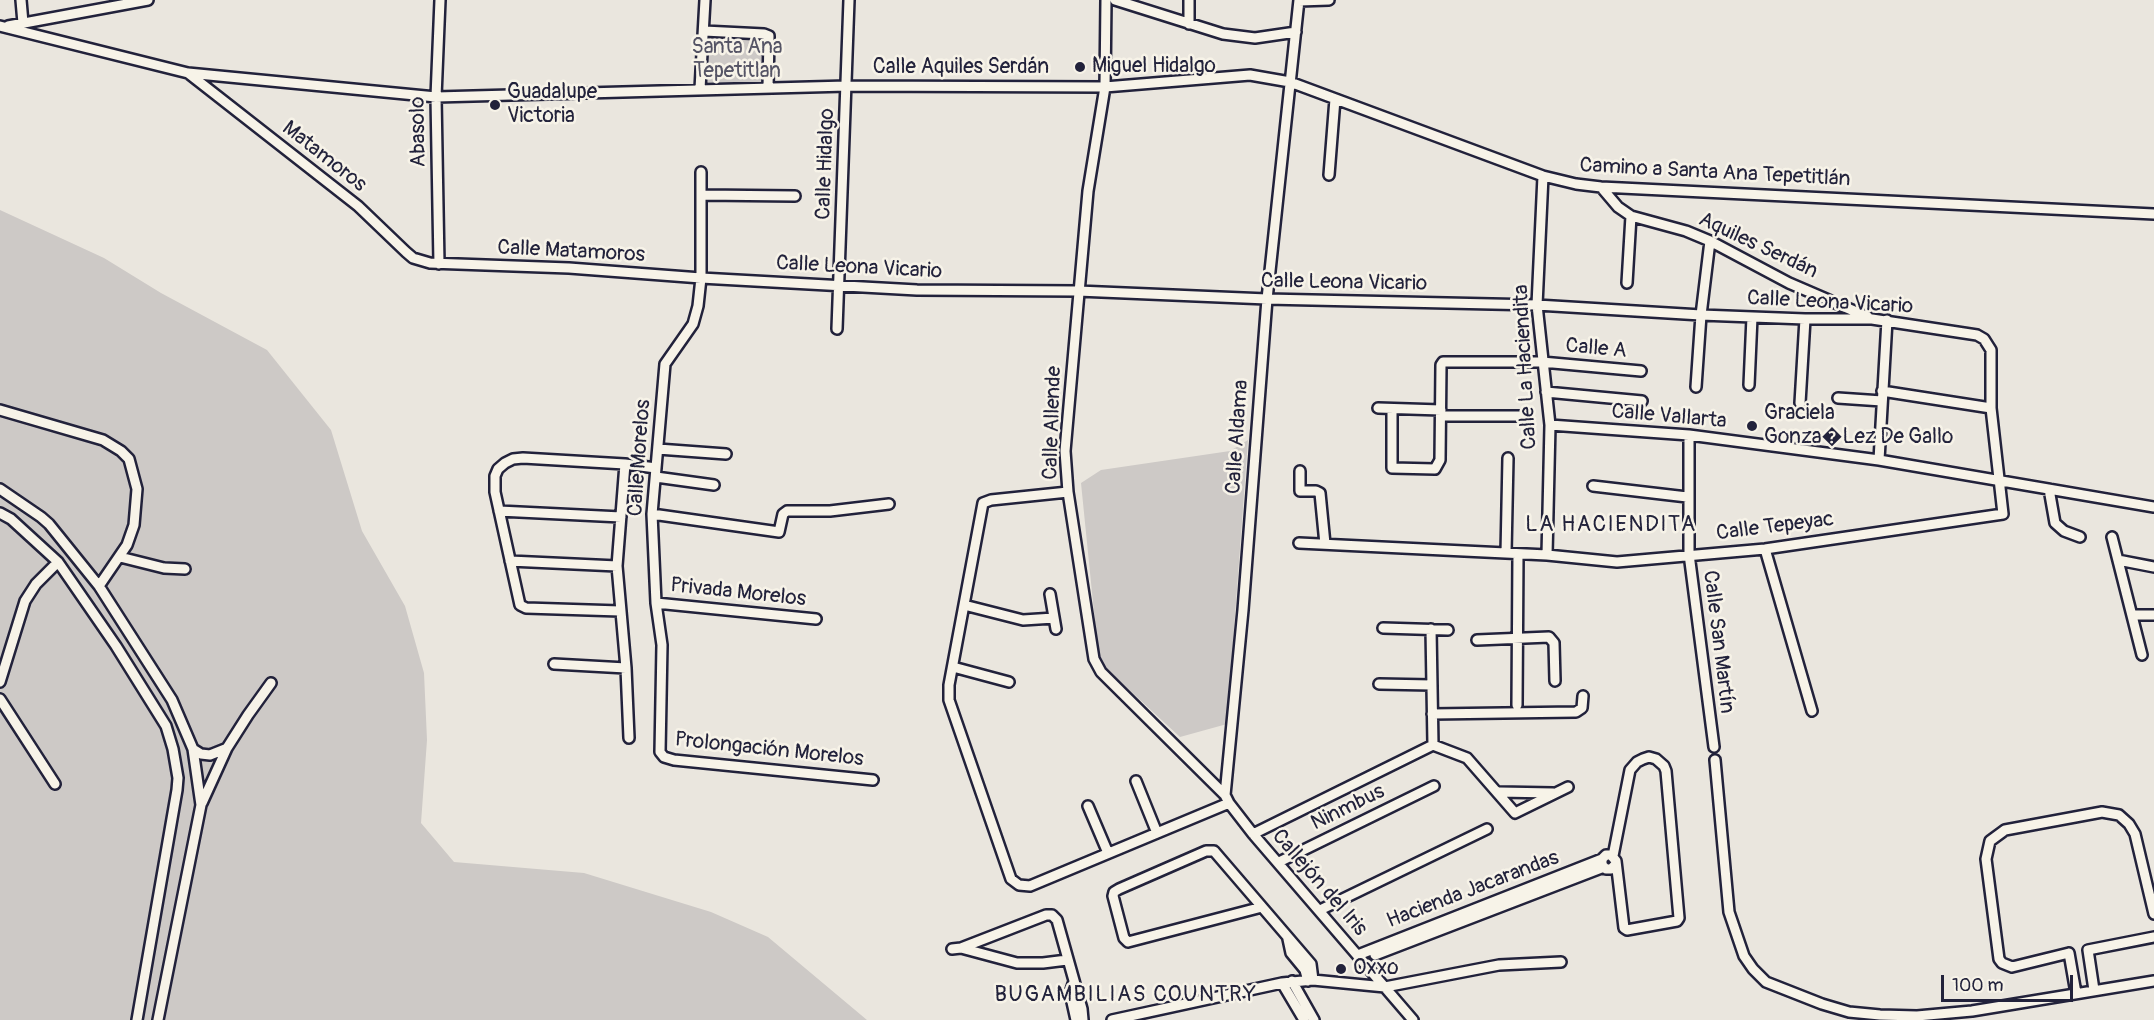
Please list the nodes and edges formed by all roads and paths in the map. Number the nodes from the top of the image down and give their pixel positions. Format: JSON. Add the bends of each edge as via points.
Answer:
{"nodes":[{"id":1,"x":21,"y":0,"type":"edge"},
{"id":2,"x":147,"y":0,"type":"edge"},
{"id":3,"x":440,"y":0,"type":"edge"},
{"id":4,"x":705,"y":0,"type":"edge"},
{"id":5,"x":849,"y":0,"type":"edge"},
{"id":6,"x":1106,"y":0,"type":"edge"},
{"id":7,"x":1115,"y":0,"type":"edge"},
{"id":8,"x":1189,"y":0,"type":"edge"},
{"id":9,"x":1329,"y":0,"type":"edge"},
{"id":10,"x":1299,"y":1,"type":"edge"},
{"id":11,"x":23,"y":23,"type":"junction"},
{"id":12,"x":1189,"y":24,"type":"junction"},
{"id":13,"x":2,"y":27,"type":"edge"},
{"id":14,"x":704,"y":31,"type":"junction"},
{"id":15,"x":1296,"y":32,"type":"junction"},
{"id":16,"x":188,"y":73,"type":"junction"},
{"id":17,"x":1290,"y":82,"type":"junction"},
{"id":18,"x":847,"y":86,"type":"junction"},
{"id":19,"x":1105,"y":87,"type":"junction"},
{"id":20,"x":768,"y":88,"type":"junction"},
{"id":21,"x":700,"y":89,"type":"junction"},
{"id":22,"x":436,"y":97,"type":"junction"},
{"id":23,"x":1335,"y":99,"type":"junction"},
{"id":24,"x":701,"y":172,"type":"dead end"},
{"id":25,"x":1329,"y":175,"type":"dead end"},
{"id":26,"x":1543,"y":177,"type":"junction"},
{"id":27,"x":1601,"y":187,"type":"junction"},
{"id":28,"x":702,"y":195,"type":"junction"},
{"id":29,"x":795,"y":196,"type":"dead end"},
{"id":30,"x":2154,"y":214,"type":"edge"},
{"id":31,"x":1631,"y":216,"type":"junction"},
{"id":32,"x":1710,"y":241,"type":"junction"},
{"id":33,"x":439,"y":264,"type":"junction"},
{"id":34,"x":701,"y":278,"type":"junction"},
{"id":35,"x":1627,"y":283,"type":"dead end"},
{"id":36,"x":838,"y":285,"type":"junction"},
{"id":37,"x":1078,"y":291,"type":"junction"},
{"id":38,"x":1267,"y":299,"type":"junction"},
{"id":39,"x":1537,"y":305,"type":"junction"},
{"id":40,"x":1701,"y":315,"type":"junction"},
{"id":41,"x":1752,"y":317,"type":"junction"},
{"id":42,"x":1872,"y":319,"type":"junction"},
{"id":43,"x":1805,"y":320,"type":"junction"},
{"id":44,"x":1887,"y":320,"type":"junction"},
{"id":45,"x":837,"y":329,"type":"dead end"},
{"id":46,"x":1542,"y":362,"type":"junction"},
{"id":47,"x":1641,"y":371,"type":"dead end"},
{"id":48,"x":1749,"y":385,"type":"dead end"},
{"id":49,"x":1696,"y":387,"type":"dead end"},
{"id":50,"x":1546,"y":393,"type":"junction"},
{"id":51,"x":1882,"y":396,"type":"junction"},
{"id":52,"x":1838,"y":398,"type":"dead end"},
{"id":53,"x":1642,"y":401,"type":"dead end"},
{"id":54,"x":1800,"y":403,"type":"dead end"},
{"id":55,"x":1378,"y":408,"type":"dead end"},
{"id":56,"x":1991,"y":408,"type":"junction"},
{"id":57,"x":1392,"y":409,"type":"junction"},
{"id":58,"x":0,"y":410,"type":"edge"},
{"id":59,"x":1441,"y":413,"type":"junction"},
{"id":60,"x":1520,"y":416,"type":"dead end"},
{"id":61,"x":1550,"y":425,"type":"junction"},
{"id":62,"x":1689,"y":435,"type":"junction"},
{"id":63,"x":658,"y":449,"type":"junction"},
{"id":64,"x":726,"y":454,"type":"dead end"},
{"id":65,"x":1508,"y":458,"type":"dead end"},
{"id":66,"x":1879,"y":460,"type":"junction"},
{"id":67,"x":625,"y":464,"type":"junction"},
{"id":68,"x":1300,"y":471,"type":"dead end"},
{"id":69,"x":656,"y":473,"type":"junction"},
{"id":70,"x":1999,"y":480,"type":"junction"},
{"id":71,"x":714,"y":485,"type":"dead end"},
{"id":72,"x":1593,"y":486,"type":"dead end"},
{"id":73,"x":0,"y":489,"type":"edge"},
{"id":74,"x":2049,"y":489,"type":"junction"},
{"id":75,"x":1068,"y":492,"type":"junction"},
{"id":76,"x":1687,"y":497,"type":"junction"},
{"id":77,"x":889,"y":504,"type":"dead end"},
{"id":78,"x":2154,"y":507,"type":"edge"},
{"id":79,"x":499,"y":511,"type":"junction"},
{"id":80,"x":0,"y":513,"type":"edge"},
{"id":81,"x":652,"y":514,"type":"junction"},
{"id":82,"x":621,"y":517,"type":"junction"},
{"id":83,"x":2080,"y":537,"type":"dead end"},
{"id":84,"x":2112,"y":537,"type":"dead end"},
{"id":85,"x":1299,"y":543,"type":"dead end"},
{"id":86,"x":1325,"y":544,"type":"junction"},
{"id":87,"x":1765,"y":549,"type":"junction"},
{"id":88,"x":1506,"y":554,"type":"junction"},
{"id":89,"x":1518,"y":554,"type":"junction"},
{"id":90,"x":1689,"y":554,"type":"junction"},
{"id":91,"x":1547,"y":555,"type":"junction"},
{"id":92,"x":120,"y":557,"type":"junction"},
{"id":93,"x":2118,"y":560,"type":"junction"},
{"id":94,"x":510,"y":561,"type":"junction"},
{"id":95,"x":58,"y":562,"type":"junction"},
{"id":96,"x":617,"y":566,"type":"junction"},
{"id":97,"x":2154,"y":567,"type":"edge"},
{"id":98,"x":185,"y":569,"type":"dead end"},
{"id":99,"x":99,"y":586,"type":"junction"},
{"id":100,"x":1050,"y":594,"type":"dead end"},
{"id":101,"x":656,"y":603,"type":"junction"},
{"id":102,"x":964,"y":605,"type":"junction"},
{"id":103,"x":620,"y":611,"type":"junction"},
{"id":104,"x":2133,"y":615,"type":"junction"},
{"id":105,"x":2154,"y":615,"type":"edge"},
{"id":106,"x":816,"y":620,"type":"dead end"},
{"id":107,"x":1383,"y":628,"type":"dead end"},
{"id":108,"x":1431,"y":629,"type":"junction"},
{"id":109,"x":1448,"y":630,"type":"dead end"},
{"id":110,"x":1517,"y":639,"type":"junction"},
{"id":111,"x":1477,"y":640,"type":"dead end"},
{"id":112,"x":2142,"y":655,"type":"dead end"},
{"id":113,"x":554,"y":664,"type":"dead end"},
{"id":114,"x":953,"y":667,"type":"junction"},
{"id":115,"x":626,"y":668,"type":"junction"},
{"id":116,"x":1555,"y":681,"type":"dead end"},
{"id":117,"x":0,"y":682,"type":"edge"},
{"id":118,"x":1009,"y":682,"type":"dead end"},
{"id":119,"x":271,"y":683,"type":"dead end"},
{"id":120,"x":1379,"y":684,"type":"dead end"},
{"id":121,"x":1432,"y":685,"type":"junction"},
{"id":122,"x":1583,"y":696,"type":"dead end"},
{"id":123,"x":0,"y":699,"type":"edge"},
{"id":124,"x":1517,"y":705,"type":"dead end"},
{"id":125,"x":1812,"y":711,"type":"dead end"},
{"id":126,"x":1432,"y":714,"type":"junction"},
{"id":127,"x":629,"y":738,"type":"dead end"},
{"id":128,"x":1432,"y":745,"type":"junction"},
{"id":129,"x":1714,"y":747,"type":"dead end"},
{"id":130,"x":227,"y":748,"type":"junction"},
{"id":131,"x":193,"y":749,"type":"junction"},
{"id":132,"x":662,"y":755,"type":"joint"},
{"id":133,"x":1714,"y":760,"type":"dead end"},
{"id":134,"x":873,"y":780,"type":"dead end"},
{"id":135,"x":1136,"y":781,"type":"dead end"},
{"id":136,"x":55,"y":784,"type":"dead end"},
{"id":137,"x":1434,"y":786,"type":"dead end"},
{"id":138,"x":1568,"y":787,"type":"dead end"},
{"id":139,"x":1499,"y":792,"type":"junction"},
{"id":140,"x":1556,"y":793,"type":"junction"},
{"id":141,"x":1227,"y":799,"type":"junction"},
{"id":142,"x":201,"y":805,"type":"junction"},
{"id":143,"x":1088,"y":806,"type":"dead end"},
{"id":144,"x":1487,"y":829,"type":"dead end"},
{"id":145,"x":1156,"y":832,"type":"junction"},
{"id":146,"x":1253,"y":834,"type":"junction"},
{"id":147,"x":1108,"y":853,"type":"junction"},
{"id":148,"x":1614,"y":860,"type":"junction"},
{"id":149,"x":1279,"y":862,"type":"junction"},
{"id":150,"x":1262,"y":908,"type":"junction"},
{"id":151,"x":1320,"y":910,"type":"junction"},
{"id":152,"x":2154,"y":914,"type":"edge"},
{"id":153,"x":2154,"y":937,"type":"edge"},
{"id":154,"x":1360,"y":958,"type":"junction"},
{"id":155,"x":1067,"y":960,"type":"junction"},
{"id":156,"x":1561,"y":962,"type":"dead end"},
{"id":157,"x":1311,"y":980,"type":"junction"},
{"id":158,"x":2154,"y":981,"type":"edge"},
{"id":159,"x":1287,"y":982,"type":"junction"},
{"id":160,"x":1073,"y":984,"type":"junction"},
{"id":161,"x":1385,"y":987,"type":"junction"},
{"id":162,"x":2094,"y":990,"type":"junction"},
{"id":163,"x":2076,"y":993,"type":"junction"},
{"id":164,"x":1152,"y":1014,"type":"edge"},
{"id":165,"x":137,"y":1020,"type":"edge"},
{"id":166,"x":158,"y":1020,"type":"edge"},
{"id":167,"x":1076,"y":1020,"type":"edge"},
{"id":168,"x":1083,"y":1020,"type":"edge"},
{"id":169,"x":1112,"y":1020,"type":"edge"},
{"id":170,"x":1163,"y":1020,"type":"edge"},
{"id":171,"x":1304,"y":1020,"type":"edge"},
{"id":172,"x":1314,"y":1020,"type":"edge"},
{"id":173,"x":1413,"y":1020,"type":"edge"}],
"edges":[{"from":1,"to":11,"type":"street"},
{"from":2,"to":11,"type":"street"},
{"from":3,"to":22,"type":"street","name":"Abasolo"},
{"from":4,"to":14,"type":"street"},
{"from":5,"to":18,"type":"street","name":"Calle Hidalgo"},
{"from":6,"to":19,"type":"street","name":"Calle Allende"},
{"from":7,"to":12,"type":"street"},
{"from":8,"to":12,"type":"street"},
{"from":9,"to":10,"type":"street"},
{"from":10,"to":15,"type":"street","name":"Calle Aldama"},
{"from":11,"to":13,"type":"street"},
{"from":12,"to":15,"type":"street","via":[[1255,38]]},
{"from":13,"to":16,"type":"street"},
{"from":14,"to":20,"type":"street","via":[[769,36]]},
{"from":14,"to":21,"type":"street"},
{"from":15,"to":17,"type":"street","name":"Calle Aldama"},
{"from":16,"to":22,"type":"street"},
{"from":16,"to":33,"type":"street","name":"Matamoros","via":[[358,206],[406,252],[421,261]]},
{"from":17,"to":19,"type":"street","name":"Calle Aquiles Serdán","via":[[1250,75]]},
{"from":17,"to":23,"type":"street","name":"Camino a Santa Ana Tepetitlán"},
{"from":17,"to":38,"type":"street","name":"Calle Aldama"},
{"from":18,"to":19,"type":"street","name":"Calle Aquiles Serdán"},
{"from":18,"to":20,"type":"street","name":"Calle Aquiles Serdán"},
{"from":18,"to":36,"type":"street","name":"Calle Hidalgo"},
{"from":19,"to":37,"type":"street","name":"Calle Allende","via":[[1088,191]]},
{"from":20,"to":21,"type":"street","name":"Calle Aquiles Serdán"},
{"from":21,"to":22,"type":"street","name":"Calle Aquiles Serdán"},
{"from":22,"to":33,"type":"street","name":"Abasolo"},
{"from":23,"to":25,"type":"street"},
{"from":23,"to":26,"type":"street","name":"Camino a Santa Ana Tepetitlán"},
{"from":24,"to":28,"type":"street","name":"Calle Morelos"},
{"from":26,"to":27,"type":"street","name":"Camino a Santa Ana Tepetitlán"},
{"from":26,"to":39,"type":"street","name":"Calle La Haciendita"},
{"from":27,"to":30,"type":"street","name":"Camino a Santa Ana Tepetitlán"},
{"from":27,"to":31,"type":"street","name":"Aquiles Serdán"},
{"from":28,"to":29,"type":"street"},
{"from":28,"to":34,"type":"street","name":"Calle Morelos"},
{"from":31,"to":32,"type":"street","name":"Aquiles Serdán"},
{"from":31,"to":35,"type":"street"},
{"from":32,"to":40,"type":"street"},
{"from":32,"to":42,"type":"street","name":"Aquiles Serdán","via":[[1789,283]]},
{"from":33,"to":34,"type":"street","name":"Calle Matamoros"},
{"from":34,"to":36,"type":"street","name":"Calle Leona Vicario"},
{"from":34,"to":63,"type":"street","name":"Calle Morelos","via":[[695,320],[665,364]]},
{"from":36,"to":37,"type":"street","name":"Calle Leona Vicario","via":[[917,290]]},
{"from":36,"to":45,"type":"street","name":"Calle Hidalgo"},
{"from":37,"to":38,"type":"street","name":"Calle Leona Vicario"},
{"from":37,"to":75,"type":"street","name":"Calle Allende","via":[[1065,451]]},
{"from":38,"to":39,"type":"street","name":"Calle Leona Vicario"},
{"from":38,"to":141,"type":"street","name":"Calle Aldama"},
{"from":39,"to":40,"type":"street","name":"Calle Leona Vicario"},
{"from":39,"to":46,"type":"street","name":"Calle La Haciendita"},
{"from":40,"to":41,"type":"street","name":"Calle Leona Vicario"},
{"from":40,"to":49,"type":"street"},
{"from":41,"to":43,"type":"street","name":"Calle Leona Vicario"},
{"from":41,"to":48,"type":"street"},
{"from":42,"to":43,"type":"street","name":"Calle Leona Vicario"},
{"from":42,"to":44,"type":"street","name":"Calle Leona Vicario"},
{"from":43,"to":54,"type":"street"},
{"from":44,"to":51,"type":"street"},
{"from":44,"to":56,"type":"street","name":"Calle Leona Vicario","via":[[1984,339],[1992,354]]},
{"from":46,"to":47,"type":"street","name":"Calle A"},
{"from":46,"to":50,"type":"street","name":"Calle La Haciendita"},
{"from":46,"to":59,"type":"street","name":"Calle A","via":[[1441,363]]},
{"from":50,"to":53,"type":"street"},
{"from":50,"to":61,"type":"street","name":"Calle La Haciendita"},
{"from":51,"to":52,"type":"street"},
{"from":51,"to":56,"type":"street"},
{"from":51,"to":66,"type":"street"},
{"from":55,"to":57,"type":"street"},
{"from":56,"to":70,"type":"street"},
{"from":57,"to":59,"type":"street"},
{"from":57,"to":59,"type":"street","via":[[1395,469],[1438,467]]},
{"from":58,"to":92,"type":"street","via":[[103,440],[129,459],[137,489],[136,513],[131,536]]},
{"from":59,"to":60,"type":"street"},
{"from":61,"to":62,"type":"street","name":"Calle Vallarta"},
{"from":61,"to":91,"type":"street","name":"Calle La Haciendita"},
{"from":62,"to":66,"type":"street","name":"Calle Vallarta"},
{"from":62,"to":76,"type":"street","name":"Calle San Martín"},
{"from":63,"to":64,"type":"street"},
{"from":63,"to":69,"type":"street","name":"Calle Morelos"},
{"from":65,"to":88,"type":"street"},
{"from":66,"to":70,"type":"street","name":"Calle Vallarta"},
{"from":67,"to":69,"type":"street"},
{"from":67,"to":79,"type":"street","via":[[513,459],[498,469],[495,476]]},
{"from":67,"to":82,"type":"street"},
{"from":68,"to":86,"type":"street","via":[[1300,491],[1320,493]]},
{"from":69,"to":71,"type":"street"},
{"from":69,"to":81,"type":"street","name":"Calle Morelos"},
{"from":70,"to":74,"type":"street","name":"Calle Vallarta"},
{"from":70,"to":87,"type":"street","name":"Calle Tepeyac","via":[[2003,514]]},
{"from":72,"to":76,"type":"street"},
{"from":73,"to":99,"type":"street","via":[[49,524]]},
{"from":74,"to":78,"type":"street","name":"Calle Vallarta"},
{"from":74,"to":83,"type":"street","via":[[2055,523]]},
{"from":75,"to":102,"type":"street","via":[[982,503]]},
{"from":75,"to":141,"type":"street","name":"Calle Allende","via":[[1096,665]]},
{"from":76,"to":90,"type":"street","name":"Calle San Martín"},
{"from":77,"to":81,"type":"street","via":[[787,511],[779,532]]},
{"from":79,"to":82,"type":"street"},
{"from":79,"to":94,"type":"street"},
{"from":80,"to":95,"type":"street"},
{"from":81,"to":101,"type":"street","name":"Calle Morelos"},
{"from":82,"to":96,"type":"street"},
{"from":84,"to":93,"type":"street"},
{"from":85,"to":86,"type":"street","name":"Calle Tepeyac"},
{"from":86,"to":88,"type":"street","name":"Calle Tepeyac"},
{"from":87,"to":90,"type":"street","name":"Calle Tepeyac"},
{"from":87,"to":125,"type":"street"},
{"from":88,"to":89,"type":"street","name":"Calle Tepeyac"},
{"from":89,"to":91,"type":"street","name":"Calle Tepeyac"},
{"from":89,"to":110,"type":"street"},
{"from":90,"to":91,"type":"street","name":"Calle Tepeyac","via":[[1617,562]]},
{"from":90,"to":129,"type":"street","name":"Calle San Martín"},
{"from":92,"to":98,"type":"street"},
{"from":92,"to":99,"type":"street"},
{"from":93,"to":97,"type":"street"},
{"from":93,"to":104,"type":"street"},
{"from":94,"to":96,"type":"street"},
{"from":94,"to":103,"type":"street","via":[[523,607]]},
{"from":95,"to":117,"type":"street","via":[[25,601]]},
{"from":95,"to":165,"type":"street","via":[[166,726],[173,749],[177,790]]},
{"from":96,"to":103,"type":"street"},
{"from":99,"to":131,"type":"street","via":[[172,700]]},
{"from":100,"to":102,"type":"street","via":[[1055,623],[1023,620]]},
{"from":101,"to":106,"type":"street","name":"Privada Morelos"},
{"from":101,"to":132,"type":"street","name":"Calle Morelos","via":[[662,645]]},
{"from":102,"to":114,"type":"street"},
{"from":103,"to":115,"type":"street"},
{"from":104,"to":105,"type":"street"},
{"from":104,"to":112,"type":"street"},
{"from":107,"to":108,"type":"street"},
{"from":108,"to":109,"type":"street"},
{"from":108,"to":121,"type":"street"},
{"from":110,"to":111,"type":"street"},
{"from":110,"to":116,"type":"street","via":[[1551,638]]},
{"from":110,"to":124,"type":"street"},
{"from":113,"to":115,"type":"street"},
{"from":114,"to":118,"type":"street"},
{"from":114,"to":147,"type":"street","via":[[949,700],[1011,879],[1030,886]]},
{"from":115,"to":127,"type":"street"},
{"from":119,"to":130,"type":"street"},
{"from":120,"to":121,"type":"street"},
{"from":121,"to":126,"type":"street"},
{"from":122,"to":126,"type":"street","via":[[1582,708],[1576,712]]},
{"from":123,"to":136,"type":"street"},
{"from":126,"to":128,"type":"street"},
{"from":128,"to":139,"type":"street","via":[[1467,759]]},
{"from":128,"to":146,"type":"street"},
{"from":130,"to":131,"type":"street","via":[[210,755]]},
{"from":130,"to":142,"type":"street"},
{"from":131,"to":142,"type":"street"},
{"from":132,"to":134,"type":"street","name":"Prolongación Morelos","via":[[674,760]]},
{"from":133,"to":163,"type":"street","via":[[1729,912],[1744,956],[1766,982],[1822,1004],[1880,1016],[1948,1014]]},
{"from":135,"to":145,"type":"street"},
{"from":137,"to":149,"type":"street","name":"Ninmbus"},
{"from":138,"to":140,"type":"street"},
{"from":139,"to":140,"type":"street"},
{"from":139,"to":140,"type":"street","via":[[1515,813]]},
{"from":141,"to":145,"type":"street"},
{"from":141,"to":146,"type":"street","name":"Callejón del Iris"},
{"from":142,"to":166,"type":"street"},
{"from":143,"to":147,"type":"street"},
{"from":144,"to":151,"type":"street"},
{"from":145,"to":147,"type":"street"},
{"from":146,"to":149,"type":"street","name":"Callejón del Iris"},
{"from":148,"to":148,"type":"street","via":[[1624,928],[1677,921],[1666,771],[1656,759],[1643,759],[1630,770]]},
{"from":148,"to":154,"type":"street","name":"Hacienda Jacarandas","via":[[1611,869],[1603,863]]},
{"from":149,"to":151,"type":"street","name":"Callejón del Iris"},
{"from":150,"to":150,"type":"street","via":[[1212,850],[1119,889],[1113,896],[1128,942]]},
{"from":150,"to":157,"type":"street","via":[[1288,939],[1291,953]]},
{"from":151,"to":154,"type":"street","name":"Callejón del Iris"},
{"from":152,"to":163,"type":"street","via":[[2135,834],[2119,815],[2102,812],[2005,830],[1990,841],[1986,859],[2002,963],[2012,967],[2069,953]]},
{"from":153,"to":162,"type":"street","via":[[2088,950]]},
{"from":154,"to":161,"type":"street","name":"Callejón del Iris"},
{"from":155,"to":155,"type":"street","via":[[1057,920],[1050,914],[957,949],[1017,963]]},
{"from":155,"to":160,"type":"street"},
{"from":156,"to":161,"type":"street","via":[[1499,965]]},
{"from":157,"to":159,"type":"street"},
{"from":157,"to":161,"type":"street"},
{"from":158,"to":162,"type":"street"},
{"from":159,"to":164,"type":"street"},
{"from":159,"to":171,"type":"street"},
{"from":159,"to":172,"type":"street"},
{"from":160,"to":167,"type":"street","via":[[1070,993]]},
{"from":160,"to":168,"type":"street"},
{"from":161,"to":173,"type":"street","name":"Callejón del Iris"},
{"from":162,"to":163,"type":"street"},
{"from":164,"to":169,"type":"street"},
{"from":164,"to":170,"type":"street"}]}
